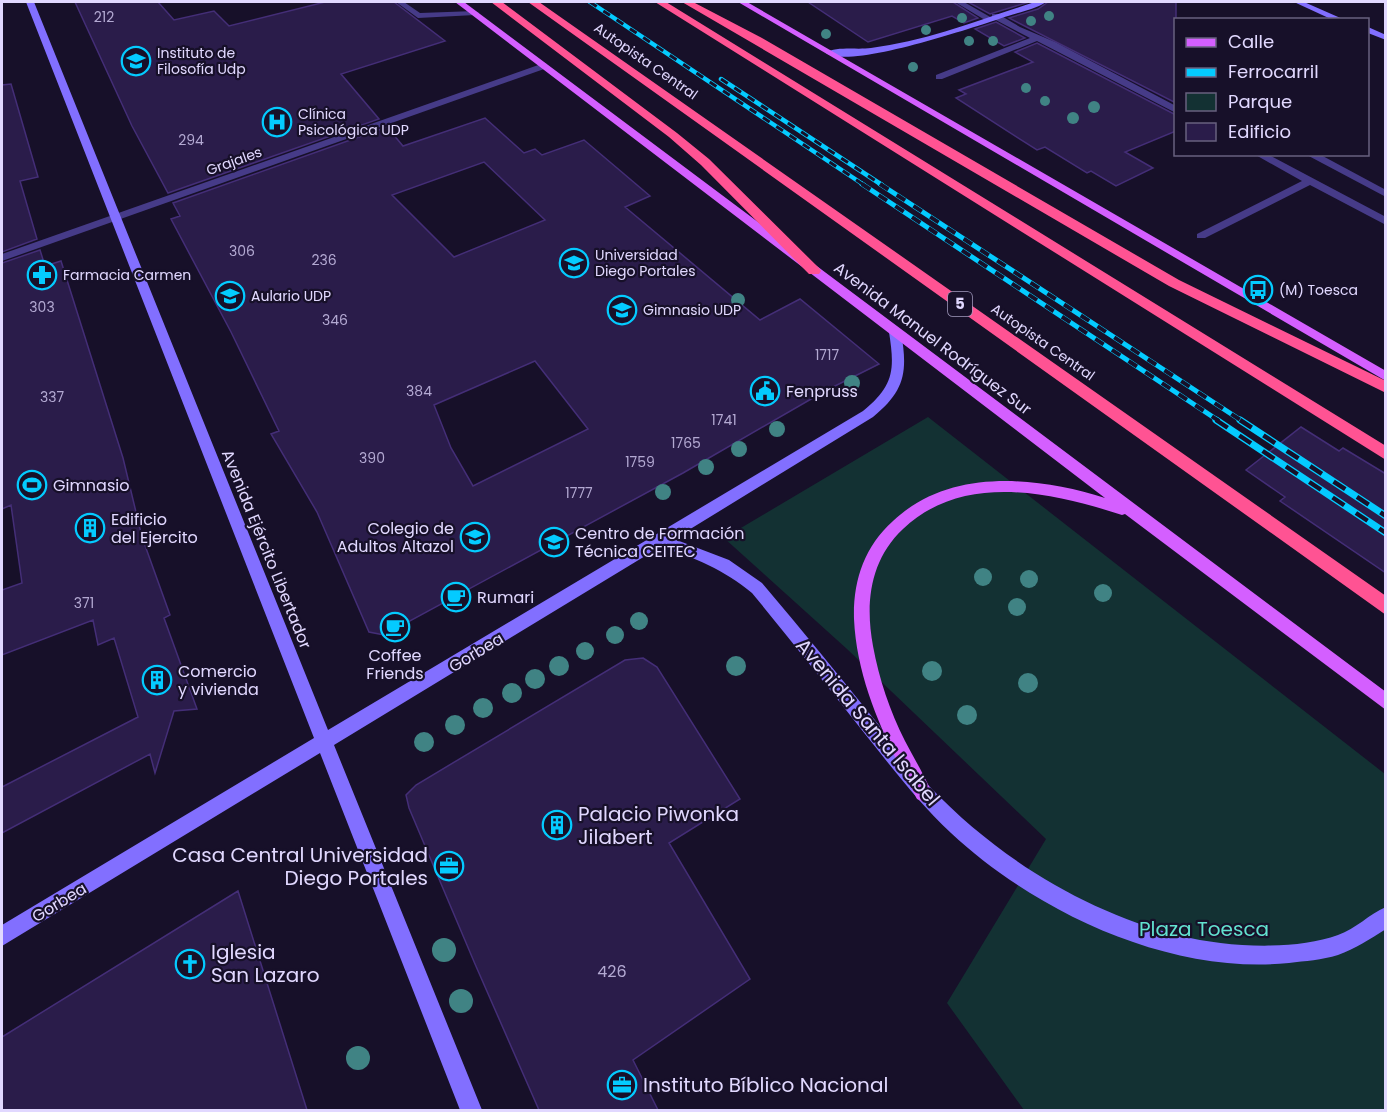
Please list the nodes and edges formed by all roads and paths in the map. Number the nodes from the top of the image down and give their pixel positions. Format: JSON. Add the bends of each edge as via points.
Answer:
{"nodes":[{"id":1,"x":30,"y":2,"type":"edge"},
{"id":2,"x":400,"y":2,"type":"edge"},
{"id":3,"x":459,"y":2,"type":"edge"},
{"id":4,"x":496,"y":2,"type":"edge"},
{"id":5,"x":533,"y":2,"type":"edge"},
{"id":6,"x":660,"y":2,"type":"edge"},
{"id":7,"x":687,"y":2,"type":"edge"},
{"id":8,"x":742,"y":2,"type":"edge"},
{"id":9,"x":958,"y":2,"type":"edge"},
{"id":10,"x":1042,"y":2,"type":"edge"},
{"id":11,"x":1298,"y":2,"type":"edge"},
{"id":12,"x":475,"y":13,"type":"junction"},
{"id":13,"x":991,"y":17,"type":"junction"},
{"id":14,"x":1336,"y":18,"type":"edge"},
{"id":15,"x":1369,"y":30,"type":"edge"},
{"id":16,"x":1037,"y":38,"type":"junction"},
{"id":17,"x":1386,"y":38,"type":"edge"},
{"id":18,"x":830,"y":53,"type":"junction"},
{"id":19,"x":544,"y":66,"type":"junction"},
{"id":20,"x":939,"y":77,"type":"dead end"},
{"id":21,"x":1174,"y":109,"type":"edge"},
{"id":22,"x":1263,"y":156,"type":"edge"},
{"id":23,"x":1314,"y":156,"type":"edge"},
{"id":24,"x":1310,"y":182,"type":"junction"},
{"id":25,"x":1386,"y":194,"type":"edge"},
{"id":26,"x":115,"y":218,"type":"junction"},
{"id":27,"x":1386,"y":222,"type":"edge"},
{"id":28,"x":1201,"y":236,"type":"dead end"},
{"id":29,"x":2,"y":258,"type":"edge"},
{"id":30,"x":814,"y":271,"type":"junction"},
{"id":31,"x":895,"y":332,"type":"junction"},
{"id":32,"x":1386,"y":377,"type":"edge"},
{"id":33,"x":1386,"y":388,"type":"edge"},
{"id":34,"x":1386,"y":454,"type":"edge"},
{"id":35,"x":1136,"y":514,"type":"junction"},
{"id":36,"x":661,"y":541,"type":"junction"},
{"id":37,"x":1386,"y":607,"type":"edge"},
{"id":38,"x":1386,"y":702,"type":"edge"},
{"id":39,"x":325,"y":742,"type":"junction"},
{"id":40,"x":923,"y":793,"type":"junction"},
{"id":41,"x":1386,"y":917,"type":"edge"},
{"id":42,"x":2,"y":936,"type":"edge"},
{"id":43,"x":471,"y":1110,"type":"edge"}],
"edges":[{"from":1,"to":26,"type":"street","name":"Avenida Ejército Libertador"},
{"from":2,"to":12,"type":"street","via":[[418,16]]},
{"from":3,"to":12,"type":"main road","name":"Avenida Manuel Rodríguez Sur"},
{"from":4,"to":30,"type":"highway","via":[[697,155]]},
{"from":5,"to":37,"type":"highway","name":"Autopista Central","number":"5"},
{"from":6,"to":34,"type":"highway"},
{"from":7,"to":33,"type":"highway","via":[[759,40],[1148,268]]},
{"from":8,"to":18,"type":"main road"},
{"from":9,"to":13,"type":"street"},
{"from":10,"to":13,"type":"street"},
{"from":11,"to":14,"type":"street"},
{"from":12,"to":19,"type":"main road","name":"Avenida Manuel Rodríguez Sur"},
{"from":13,"to":16,"type":"street"},
{"from":13,"to":18,"type":"street","via":[[880,51]]},
{"from":15,"to":17,"type":"street"},
{"from":16,"to":20,"type":"street"},
{"from":16,"to":21,"type":"street"},
{"from":18,"to":32,"type":"main road"},
{"from":19,"to":26,"type":"street","name":"Grajales"},
{"from":19,"to":30,"type":"main road","name":"Avenida Manuel Rodríguez Sur"},
{"from":22,"to":24,"type":"street"},
{"from":23,"to":25,"type":"street"},
{"from":24,"to":27,"type":"street"},
{"from":24,"to":28,"type":"street"},
{"from":26,"to":29,"type":"street","name":"Grajales"},
{"from":26,"to":39,"type":"street","name":"Avenida Ejército Libertador"},
{"from":30,"to":31,"type":"main road","name":"Avenida Manuel Rodríguez Sur"},
{"from":31,"to":35,"type":"main road","name":"Avenida Manuel Rodríguez Sur"},
{"from":31,"to":36,"type":"street","name":"Gorbea","via":[[898,378],[882,404]]},
{"from":35,"to":38,"type":"main road","name":"Avenida Manuel Rodríguez Sur"},
{"from":35,"to":40,"type":"main road","via":[[1053,490],[991,486],[926,504],[893,528],[878,546],[863,590],[865,650],[876,695]]},
{"from":36,"to":39,"type":"street","name":"Gorbea"},
{"from":36,"to":40,"type":"street","name":"Avenida Santa Isabel","via":[[712,558],[736,570],[757,588]]},
{"from":39,"to":42,"type":"street","name":"Gorbea"},
{"from":39,"to":43,"type":"street","name":"Avenida Ejército Libertador"},
{"from":40,"to":41,"type":"street","name":"Avenida Santa Isabel","via":[[1006,866],[1046,891],[1109,923],[1170,944],[1231,955],[1288,955],[1342,944]]}]}
